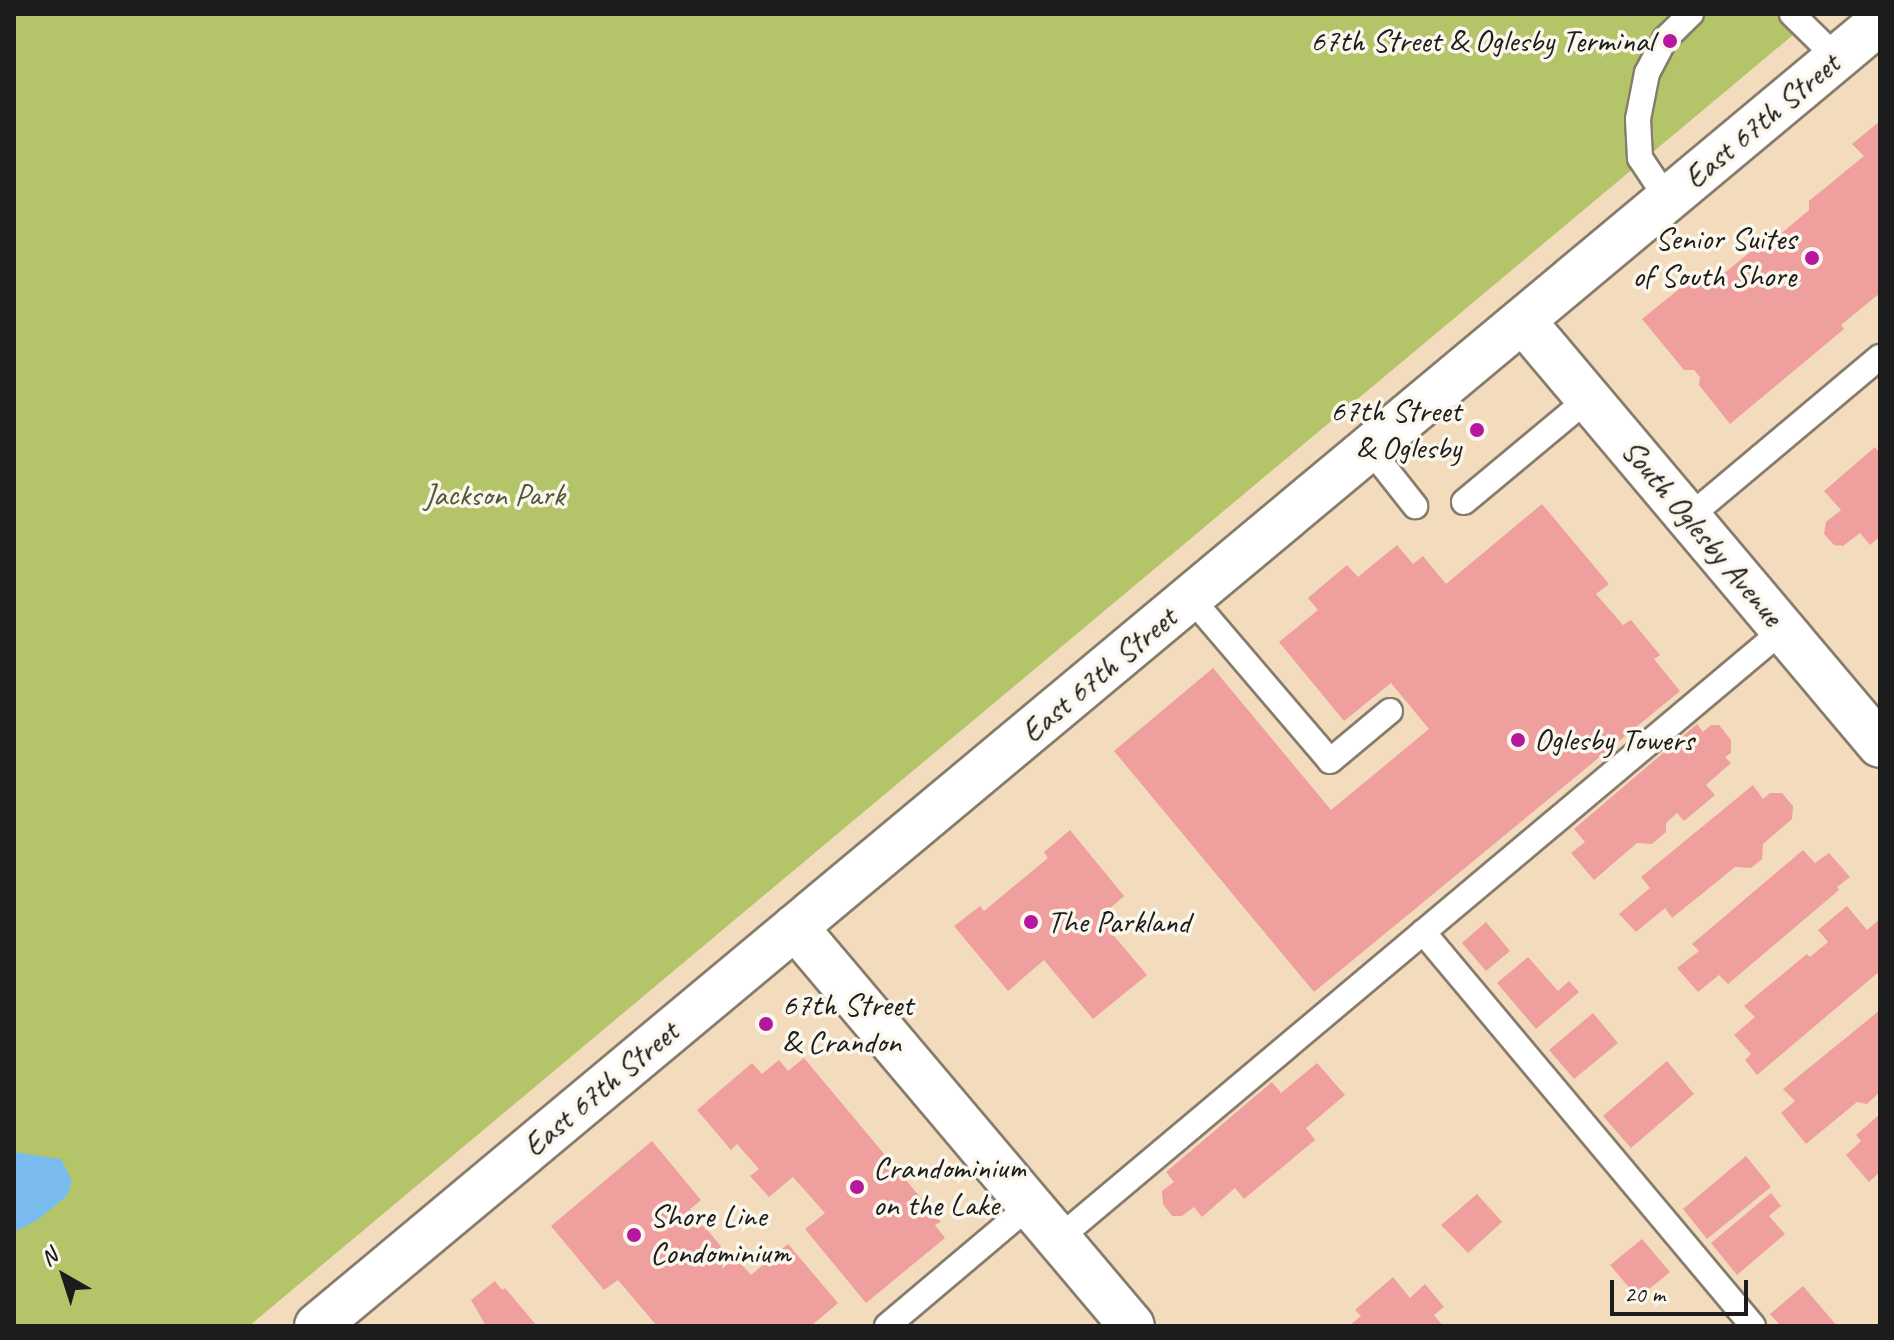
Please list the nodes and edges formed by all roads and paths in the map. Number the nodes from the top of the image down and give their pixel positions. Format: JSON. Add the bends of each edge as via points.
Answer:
{"nodes":[{"id":1,"x":1691,"y":14,"type":"edge"},
{"id":2,"x":1792,"y":14,"type":"edge"},
{"id":3,"x":1880,"y":23,"type":"edge"},
{"id":4,"x":1837,"y":58,"type":"junction"},
{"id":5,"x":1668,"y":200,"type":"junction"},
{"id":6,"x":1523,"y":321,"type":"junction"},
{"id":7,"x":1880,"y":357,"type":"edge"},
{"id":8,"x":1589,"y":398,"type":"junction"},
{"id":9,"x":1370,"y":449,"type":"junction"},
{"id":10,"x":1464,"y":502,"type":"dead end"},
{"id":11,"x":1415,"y":506,"type":"dead end"},
{"id":12,"x":1689,"y":517,"type":"junction"},
{"id":13,"x":1191,"y":598,"type":"junction"},
{"id":14,"x":1783,"y":630,"type":"junction"},
{"id":15,"x":1390,"y":711,"type":"dead end"},
{"id":16,"x":1880,"y":745,"type":"edge"},
{"id":17,"x":795,"y":927,"type":"junction"},
{"id":18,"x":1423,"y":932,"type":"junction"},
{"id":19,"x":1030,"y":1205,"type":"junction"},
{"id":20,"x":1058,"y":1239,"type":"junction"},
{"id":21,"x":916,"y":1317,"type":"edge"},
{"id":22,"x":317,"y":1326,"type":"edge"},
{"id":23,"x":887,"y":1326,"type":"edge"},
{"id":24,"x":1132,"y":1326,"type":"edge"},
{"id":25,"x":1753,"y":1326,"type":"edge"}],
"edges":[{"from":1,"to":5,"type":"lane","via":[[1665,39],[1647,73],[1638,119],[1640,158]]},
{"from":2,"to":4,"type":"lane"},
{"from":3,"to":4,"type":"street","name":"East 67th Street"},
{"from":4,"to":5,"type":"street","name":"East 67th Street"},
{"from":5,"to":6,"type":"street","name":"East 67th Street"},
{"from":6,"to":8,"type":"street","name":"South Oglesby Avenue"},
{"from":6,"to":9,"type":"street","name":"East 67th Street"},
{"from":7,"to":12,"type":"lane"},
{"from":8,"to":10,"type":"lane"},
{"from":8,"to":12,"type":"street","name":"South Oglesby Avenue"},
{"from":9,"to":11,"type":"lane"},
{"from":9,"to":13,"type":"street","name":"East 67th Street"},
{"from":12,"to":14,"type":"street","name":"South Oglesby Avenue"},
{"from":13,"to":15,"type":"lane","via":[[1330,761]]},
{"from":13,"to":17,"type":"street","name":"East 67th Street"},
{"from":14,"to":16,"type":"street","name":"South Oglesby Avenue"},
{"from":14,"to":18,"type":"lane"},
{"from":17,"to":19,"type":"street"},
{"from":17,"to":22,"type":"street","name":"East 67th Street"},
{"from":18,"to":20,"type":"lane"},
{"from":18,"to":25,"type":"lane"},
{"from":19,"to":20,"type":"street"},
{"from":19,"to":21,"type":"lane"},
{"from":20,"to":24,"type":"street"},
{"from":21,"to":23,"type":"lane"}]}
